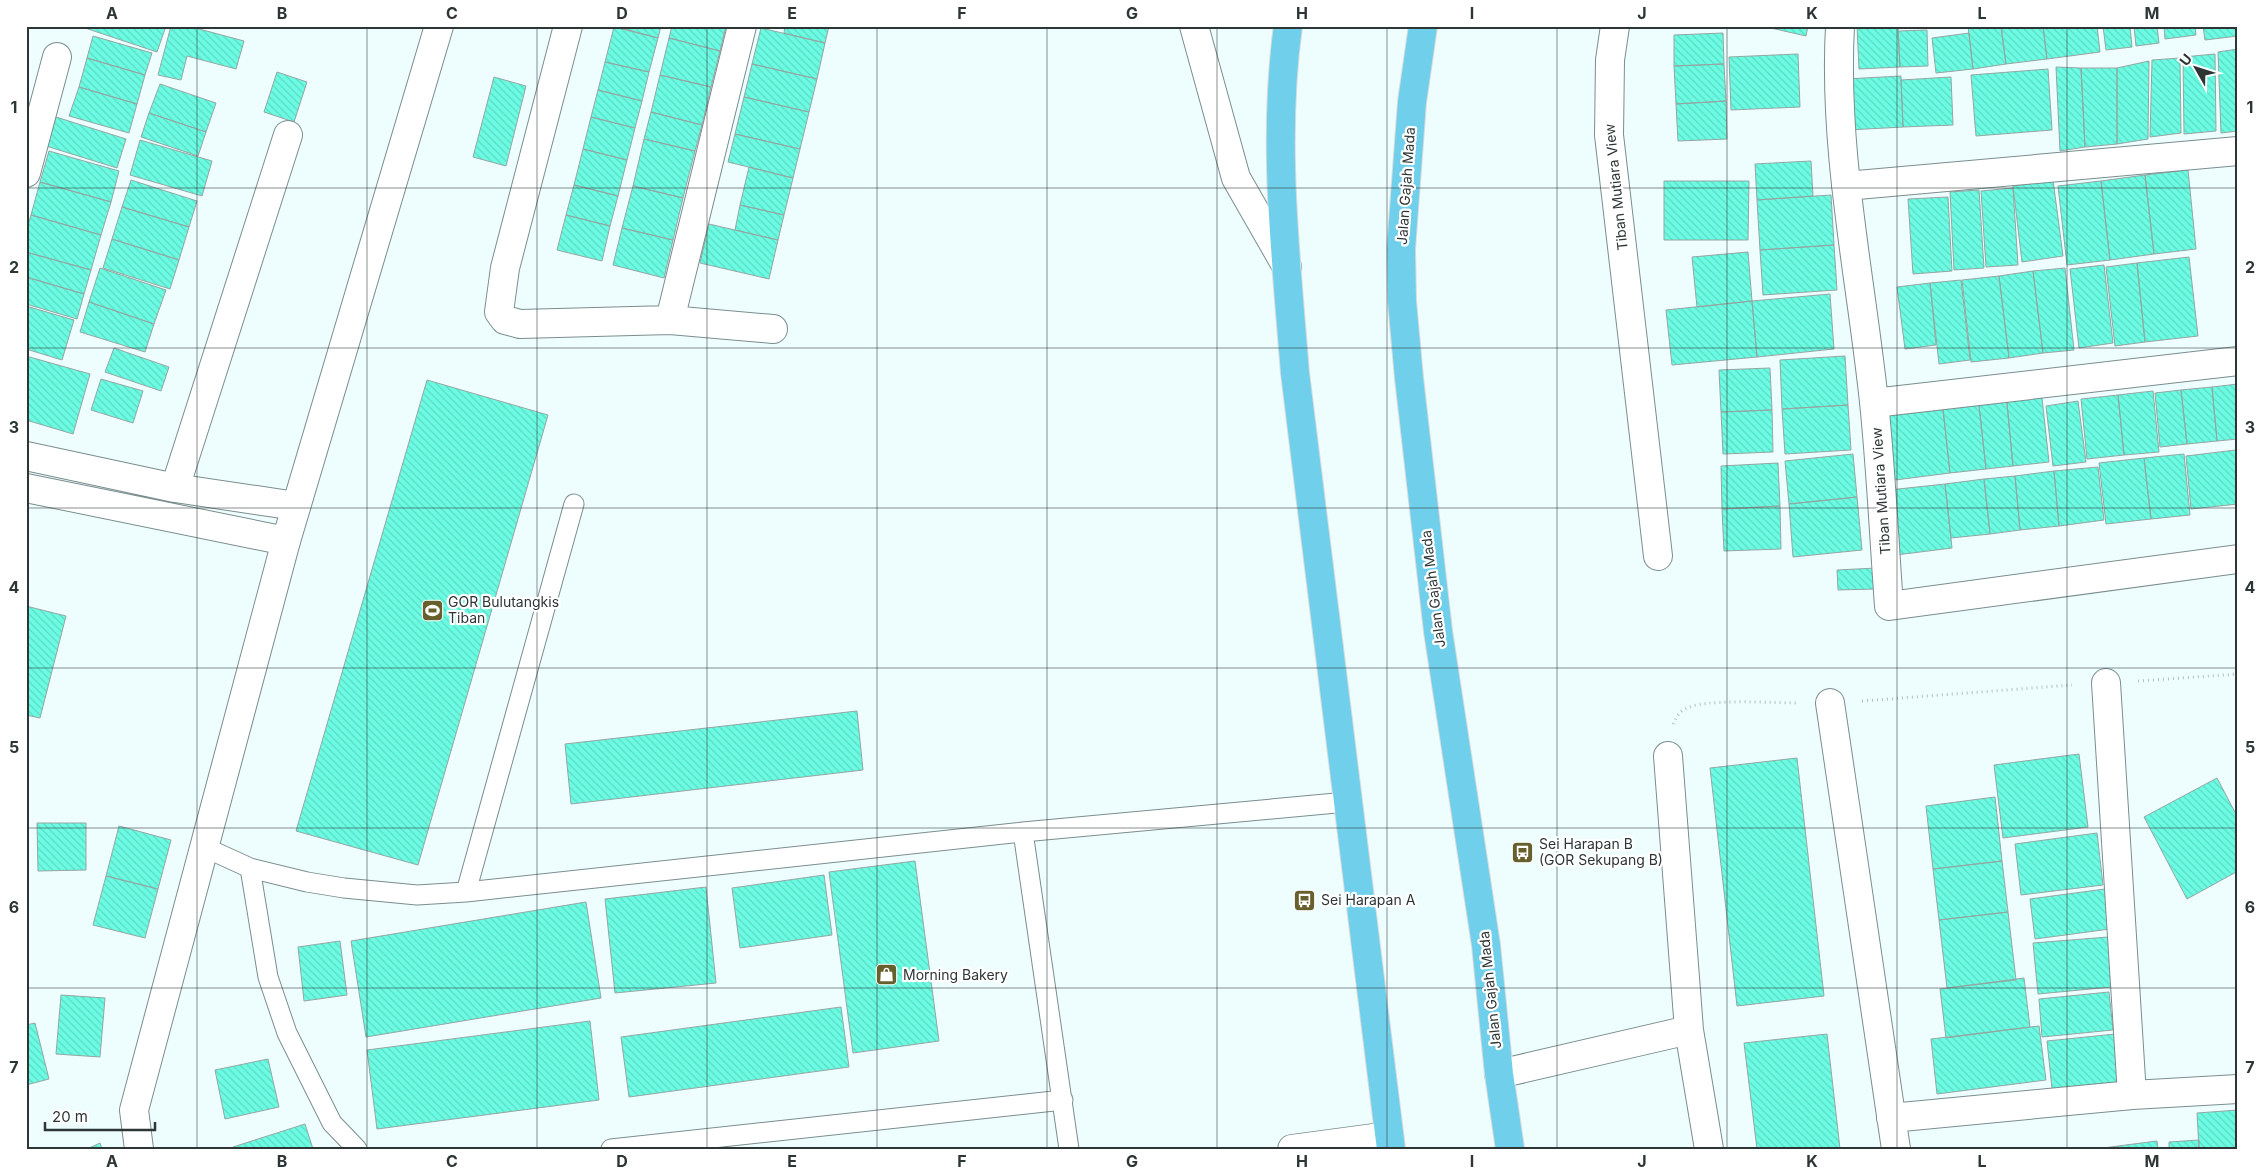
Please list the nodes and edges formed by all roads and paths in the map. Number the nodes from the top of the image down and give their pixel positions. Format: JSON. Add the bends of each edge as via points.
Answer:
{"nodes":[{"id":1,"x":439,"y":26,"type":"edge"},
{"id":2,"x":568,"y":26,"type":"edge"},
{"id":3,"x":742,"y":26,"type":"edge"},
{"id":4,"x":1194,"y":26,"type":"edge"},
{"id":5,"x":1288,"y":26,"type":"edge"},
{"id":6,"x":1423,"y":26,"type":"edge"},
{"id":7,"x":1615,"y":26,"type":"edge"},
{"id":8,"x":1840,"y":26,"type":"edge"},
{"id":9,"x":57,"y":57,"type":"dead end"},
{"id":10,"x":288,"y":135,"type":"dead end"},
{"id":11,"x":2238,"y":151,"type":"edge"},
{"id":12,"x":26,"y":173,"type":"edge"},
{"id":13,"x":1846,"y":186,"type":"junction"},
{"id":14,"x":1287,"y":268,"type":"junction"},
{"id":15,"x":670,"y":320,"type":"junction"},
{"id":16,"x":773,"y":329,"type":"dead end"},
{"id":17,"x":2238,"y":361,"type":"edge"},
{"id":18,"x":1874,"y":403,"type":"junction"},
{"id":19,"x":26,"y":456,"type":"edge"},
{"id":20,"x":26,"y":488,"type":"edge"},
{"id":21,"x":175,"y":488,"type":"junction"},
{"id":22,"x":574,"y":504,"type":"dead end"},
{"id":23,"x":296,"y":506,"type":"junction"},
{"id":24,"x":286,"y":540,"type":"junction"},
{"id":25,"x":1658,"y":556,"type":"dead end"},
{"id":26,"x":2238,"y":559,"type":"edge"},
{"id":27,"x":2238,"y":674,"type":"edge"},
{"id":28,"x":2106,"y":683,"type":"junction"},
{"id":29,"x":1830,"y":703,"type":"junction"},
{"id":30,"x":1668,"y":756,"type":"joint"},
{"id":31,"x":1347,"y":802,"type":"junction"},
{"id":32,"x":1023,"y":832,"type":"junction"},
{"id":33,"x":204,"y":847,"type":"junction"},
{"id":34,"x":250,"y":868,"type":"junction"},
{"id":35,"x":466,"y":892,"type":"junction"},
{"id":36,"x":1689,"y":1030,"type":"junction"},
{"id":37,"x":1499,"y":1074,"type":"junction"},
{"id":38,"x":2238,"y":1088,"type":"edge"},
{"id":39,"x":2132,"y":1095,"type":"junction"},
{"id":40,"x":1063,"y":1100,"type":"junction"},
{"id":41,"x":1892,"y":1118,"type":"junction"},
{"id":42,"x":1390,"y":1143,"type":"edge"},
{"id":43,"x":139,"y":1149,"type":"edge"},
{"id":44,"x":357,"y":1149,"type":"edge"},
{"id":45,"x":611,"y":1149,"type":"edge"},
{"id":46,"x":1069,"y":1149,"type":"edge"},
{"id":47,"x":1292,"y":1149,"type":"edge"},
{"id":48,"x":1510,"y":1149,"type":"edge"},
{"id":49,"x":1709,"y":1149,"type":"edge"},
{"id":50,"x":1896,"y":1149,"type":"edge"}],
"edges":[{"from":1,"to":23,"type":"street"},
{"from":2,"to":15,"type":"street","via":[[505,268],[499,312],[505,320],[520,324]]},
{"from":3,"to":15,"type":"street"},
{"from":4,"to":14,"type":"street","via":[[1236,178]]},
{"from":5,"to":14,"type":"highway","via":[[1280,133]]},
{"from":6,"to":37,"type":"highway","name":"Jalan Gajah Mada","via":[[1412,102],[1401,249],[1402,301],[1438,631],[1486,945]]},
{"from":7,"to":25,"type":"street","name":"Tiban Mutiara View","via":[[1610,60],[1609,135]]},
{"from":8,"to":13,"type":"street","name":"Tiban Mutiara View","via":[[1838,58]]},
{"from":9,"to":12,"type":"street"},
{"from":10,"to":21,"type":"street"},
{"from":11,"to":13,"type":"street"},
{"from":13,"to":18,"type":"street","name":"Tiban Mutiara View"},
{"from":14,"to":31,"type":"highway","via":[[1295,373]]},
{"from":15,"to":16,"type":"street"},
{"from":17,"to":18,"type":"street"},
{"from":18,"to":26,"type":"street","name":"Tiban Mutiara View","via":[[1890,606]]},
{"from":19,"to":21,"type":"street"},
{"from":20,"to":24,"type":"street"},
{"from":21,"to":23,"type":"street"},
{"from":22,"to":35,"type":"lane"},
{"from":23,"to":24,"type":"street"},
{"from":24,"to":33,"type":"street"},
{"from":27,"to":28,"type":"path"},
{"from":28,"to":29,"type":"path"},
{"from":28,"to":39,"type":"street"},
{"from":29,"to":30,"type":"path","via":[[1701,704],[1685,708],[1676,716],[1670,732]]},
{"from":29,"to":41,"type":"street"},
{"from":30,"to":36,"type":"street"},
{"from":31,"to":32,"type":"lane"},
{"from":31,"to":42,"type":"highway"},
{"from":32,"to":35,"type":"lane"},
{"from":32,"to":40,"type":"lane"},
{"from":33,"to":34,"type":"lane"},
{"from":33,"to":43,"type":"street","via":[[134,1110]]},
{"from":34,"to":35,"type":"lane","via":[[344,888],[417,895]]},
{"from":34,"to":44,"type":"lane","via":[[268,977],[287,1033],[332,1122]]},
{"from":36,"to":37,"type":"street"},
{"from":36,"to":49,"type":"street"},
{"from":37,"to":48,"type":"highway","name":"Jalan Gajah Mada"},
{"from":38,"to":39,"type":"street"},
{"from":39,"to":41,"type":"street"},
{"from":40,"to":45,"type":"lane"},
{"from":40,"to":46,"type":"lane"},
{"from":41,"to":50,"type":"street"},
{"from":42,"to":47,"type":"street"}]}
